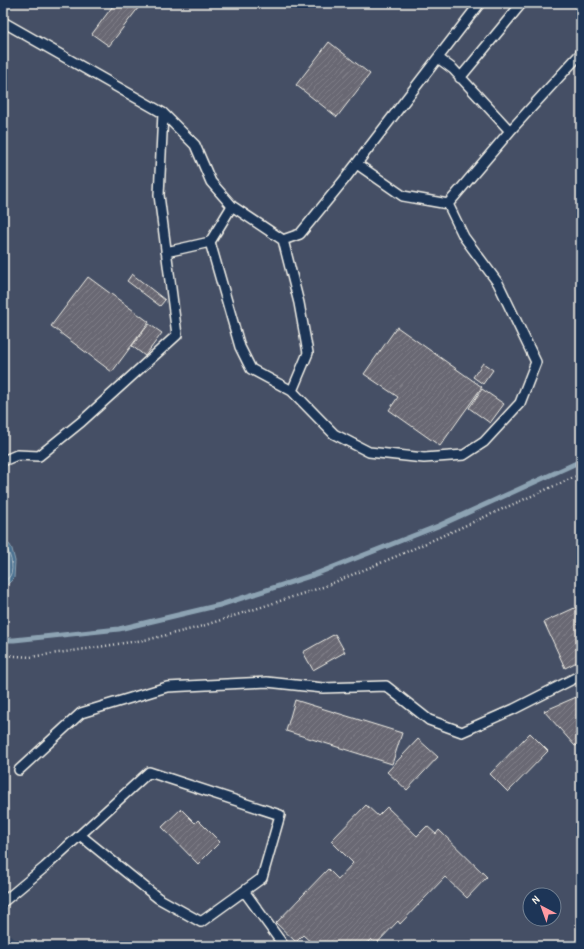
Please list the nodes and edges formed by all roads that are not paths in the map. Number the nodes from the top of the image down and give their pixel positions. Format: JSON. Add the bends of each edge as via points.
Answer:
{"nodes":[{"id":1,"x":480,"y":3,"type":"edge"},
{"id":2,"x":522,"y":3,"type":"edge"},
{"id":3,"x":3,"y":22,"type":"edge"},
{"id":4,"x":581,"y":53,"type":"edge"},
{"id":5,"x":438,"y":58,"type":"junction"},
{"id":6,"x":460,"y":78,"type":"junction"},
{"id":7,"x":163,"y":114,"type":"junction"},
{"id":8,"x":510,"y":132,"type":"junction"},
{"id":9,"x":357,"y":164,"type":"junction"},
{"id":10,"x":448,"y":204,"type":"junction"},
{"id":11,"x":232,"y":206,"type":"junction"},
{"id":12,"x":283,"y":240,"type":"junction"},
{"id":13,"x":210,"y":242,"type":"junction"},
{"id":14,"x":166,"y":252,"type":"junction"},
{"id":15,"x":292,"y":391,"type":"junction"},
{"id":16,"x":3,"y":460,"type":"edge"},
{"id":17,"x":581,"y":675,"type":"edge"},
{"id":18,"x":19,"y":770,"type":"dead end"},
{"id":19,"x":80,"y":835,"type":"junction"},
{"id":20,"x":244,"y":891,"type":"junction"},
{"id":21,"x":3,"y":902,"type":"edge"},
{"id":22,"x":284,"y":946,"type":"edge"}],
"edges":[{"from":1,"to":5,"type":"lane"},
{"from":2,"to":6,"type":"lane"},
{"from":3,"to":7,"type":"lane"},
{"from":4,"to":8,"type":"lane"},
{"from":5,"to":6,"type":"lane"},
{"from":5,"to":9,"type":"lane"},
{"from":6,"to":8,"type":"lane"},
{"from":7,"to":11,"type":"lane","via":[[195,145],[211,182]]},
{"from":7,"to":14,"type":"lane","via":[[159,195]]},
{"from":8,"to":10,"type":"lane"},
{"from":9,"to":10,"type":"lane","via":[[403,196]]},
{"from":9,"to":12,"type":"lane","via":[[300,234]]},
{"from":10,"to":15,"type":"lane","via":[[464,237],[498,283],[536,362],[520,403],[484,442],[464,455],[424,458],[369,452],[334,434]]},
{"from":11,"to":12,"type":"lane"},
{"from":11,"to":13,"type":"lane"},
{"from":12,"to":15,"type":"lane","via":[[299,303],[308,353]]},
{"from":13,"to":14,"type":"lane"},
{"from":13,"to":15,"type":"lane","via":[[240,347],[251,369]]},
{"from":14,"to":16,"type":"lane","via":[[177,335],[39,456],[17,455]]},
{"from":17,"to":18,"type":"lane","via":[[462,732],[429,720],[386,686],[323,688],[267,682],[168,687],[81,713]]},
{"from":19,"to":20,"type":"lane","via":[[158,898],[201,922]]},
{"from":19,"to":20,"type":"lane","via":[[149,772],[280,815],[262,878]]},
{"from":19,"to":21,"type":"lane"},
{"from":20,"to":22,"type":"lane"}]}
